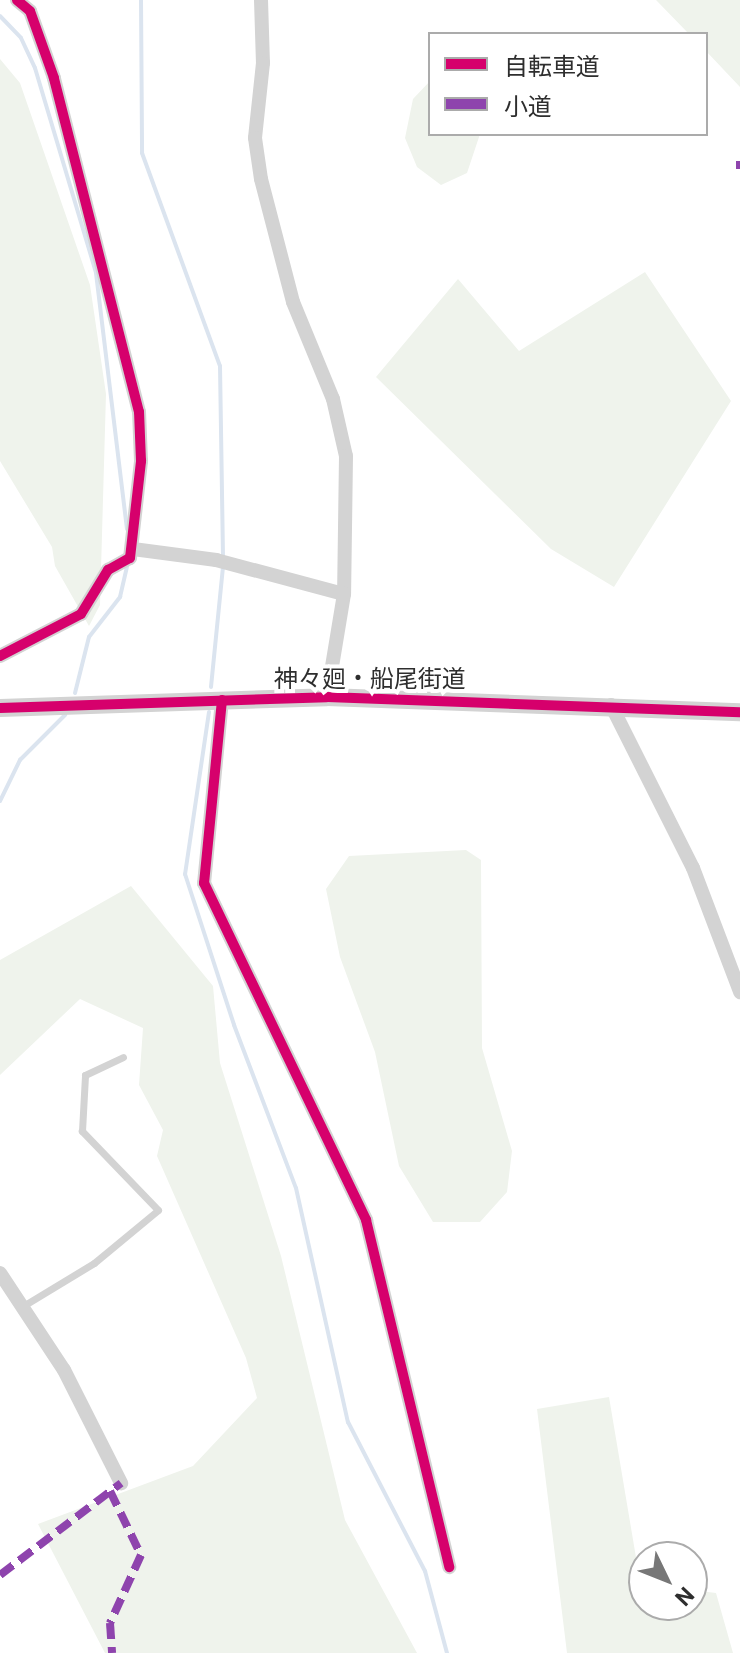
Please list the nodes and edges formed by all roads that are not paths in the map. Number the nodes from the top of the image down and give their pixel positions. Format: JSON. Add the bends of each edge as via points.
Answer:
{"nodes":[{"id":1,"x":17,"y":0,"type":"edge"},
{"id":2,"x":261,"y":0,"type":"edge"},
{"id":3,"x":33,"y":6,"type":"edge"},
{"id":4,"x":127,"y":557,"type":"junction"},
{"id":5,"x":344,"y":594,"type":"junction"},
{"id":6,"x":0,"y":656,"type":"edge"},
{"id":7,"x":327,"y":697,"type":"junction"},
{"id":8,"x":215,"y":700,"type":"junction"},
{"id":9,"x":611,"y":705,"type":"junction"},
{"id":10,"x":0,"y":708,"type":"edge"},
{"id":11,"x":740,"y":712,"type":"edge"},
{"id":12,"x":740,"y":992,"type":"edge"},
{"id":13,"x":123,"y":1057,"type":"dead end"},
{"id":14,"x":0,"y":1273,"type":"edge"},
{"id":15,"x":21,"y":1307,"type":"junction"},
{"id":16,"x":121,"y":1483,"type":"dead end"},
{"id":17,"x":449,"y":1567,"type":"dead end"}],
"edges":[{"from":1,"to":3,"type":"street"},
{"from":2,"to":5,"type":"street","via":[[263,63],[255,138],[293,302],[333,399],[346,456]]},
{"from":3,"to":4,"type":"street","via":[[139,412],[141,461]]},
{"from":4,"to":5,"type":"street","via":[[216,560]]},
{"from":4,"to":6,"type":"street","via":[[108,570],[81,614]]},
{"from":5,"to":7,"type":"street"},
{"from":7,"to":8,"type":"street","name":"神々廻・船尾街道"},
{"from":7,"to":9,"type":"street","name":"神々廻・船尾街道"},
{"from":8,"to":10,"type":"street","name":"神々廻・船尾街道"},
{"from":8,"to":17,"type":"street","via":[[204,883],[366,1220]]},
{"from":9,"to":11,"type":"street","name":"神々廻・船尾街道"},
{"from":9,"to":12,"type":"street","via":[[693,868]]},
{"from":13,"to":15,"type":"lane","via":[[85,1075],[82,1131],[158,1210],[94,1263]]},
{"from":14,"to":15,"type":"street"},
{"from":15,"to":16,"type":"street","via":[[64,1370]]}]}
